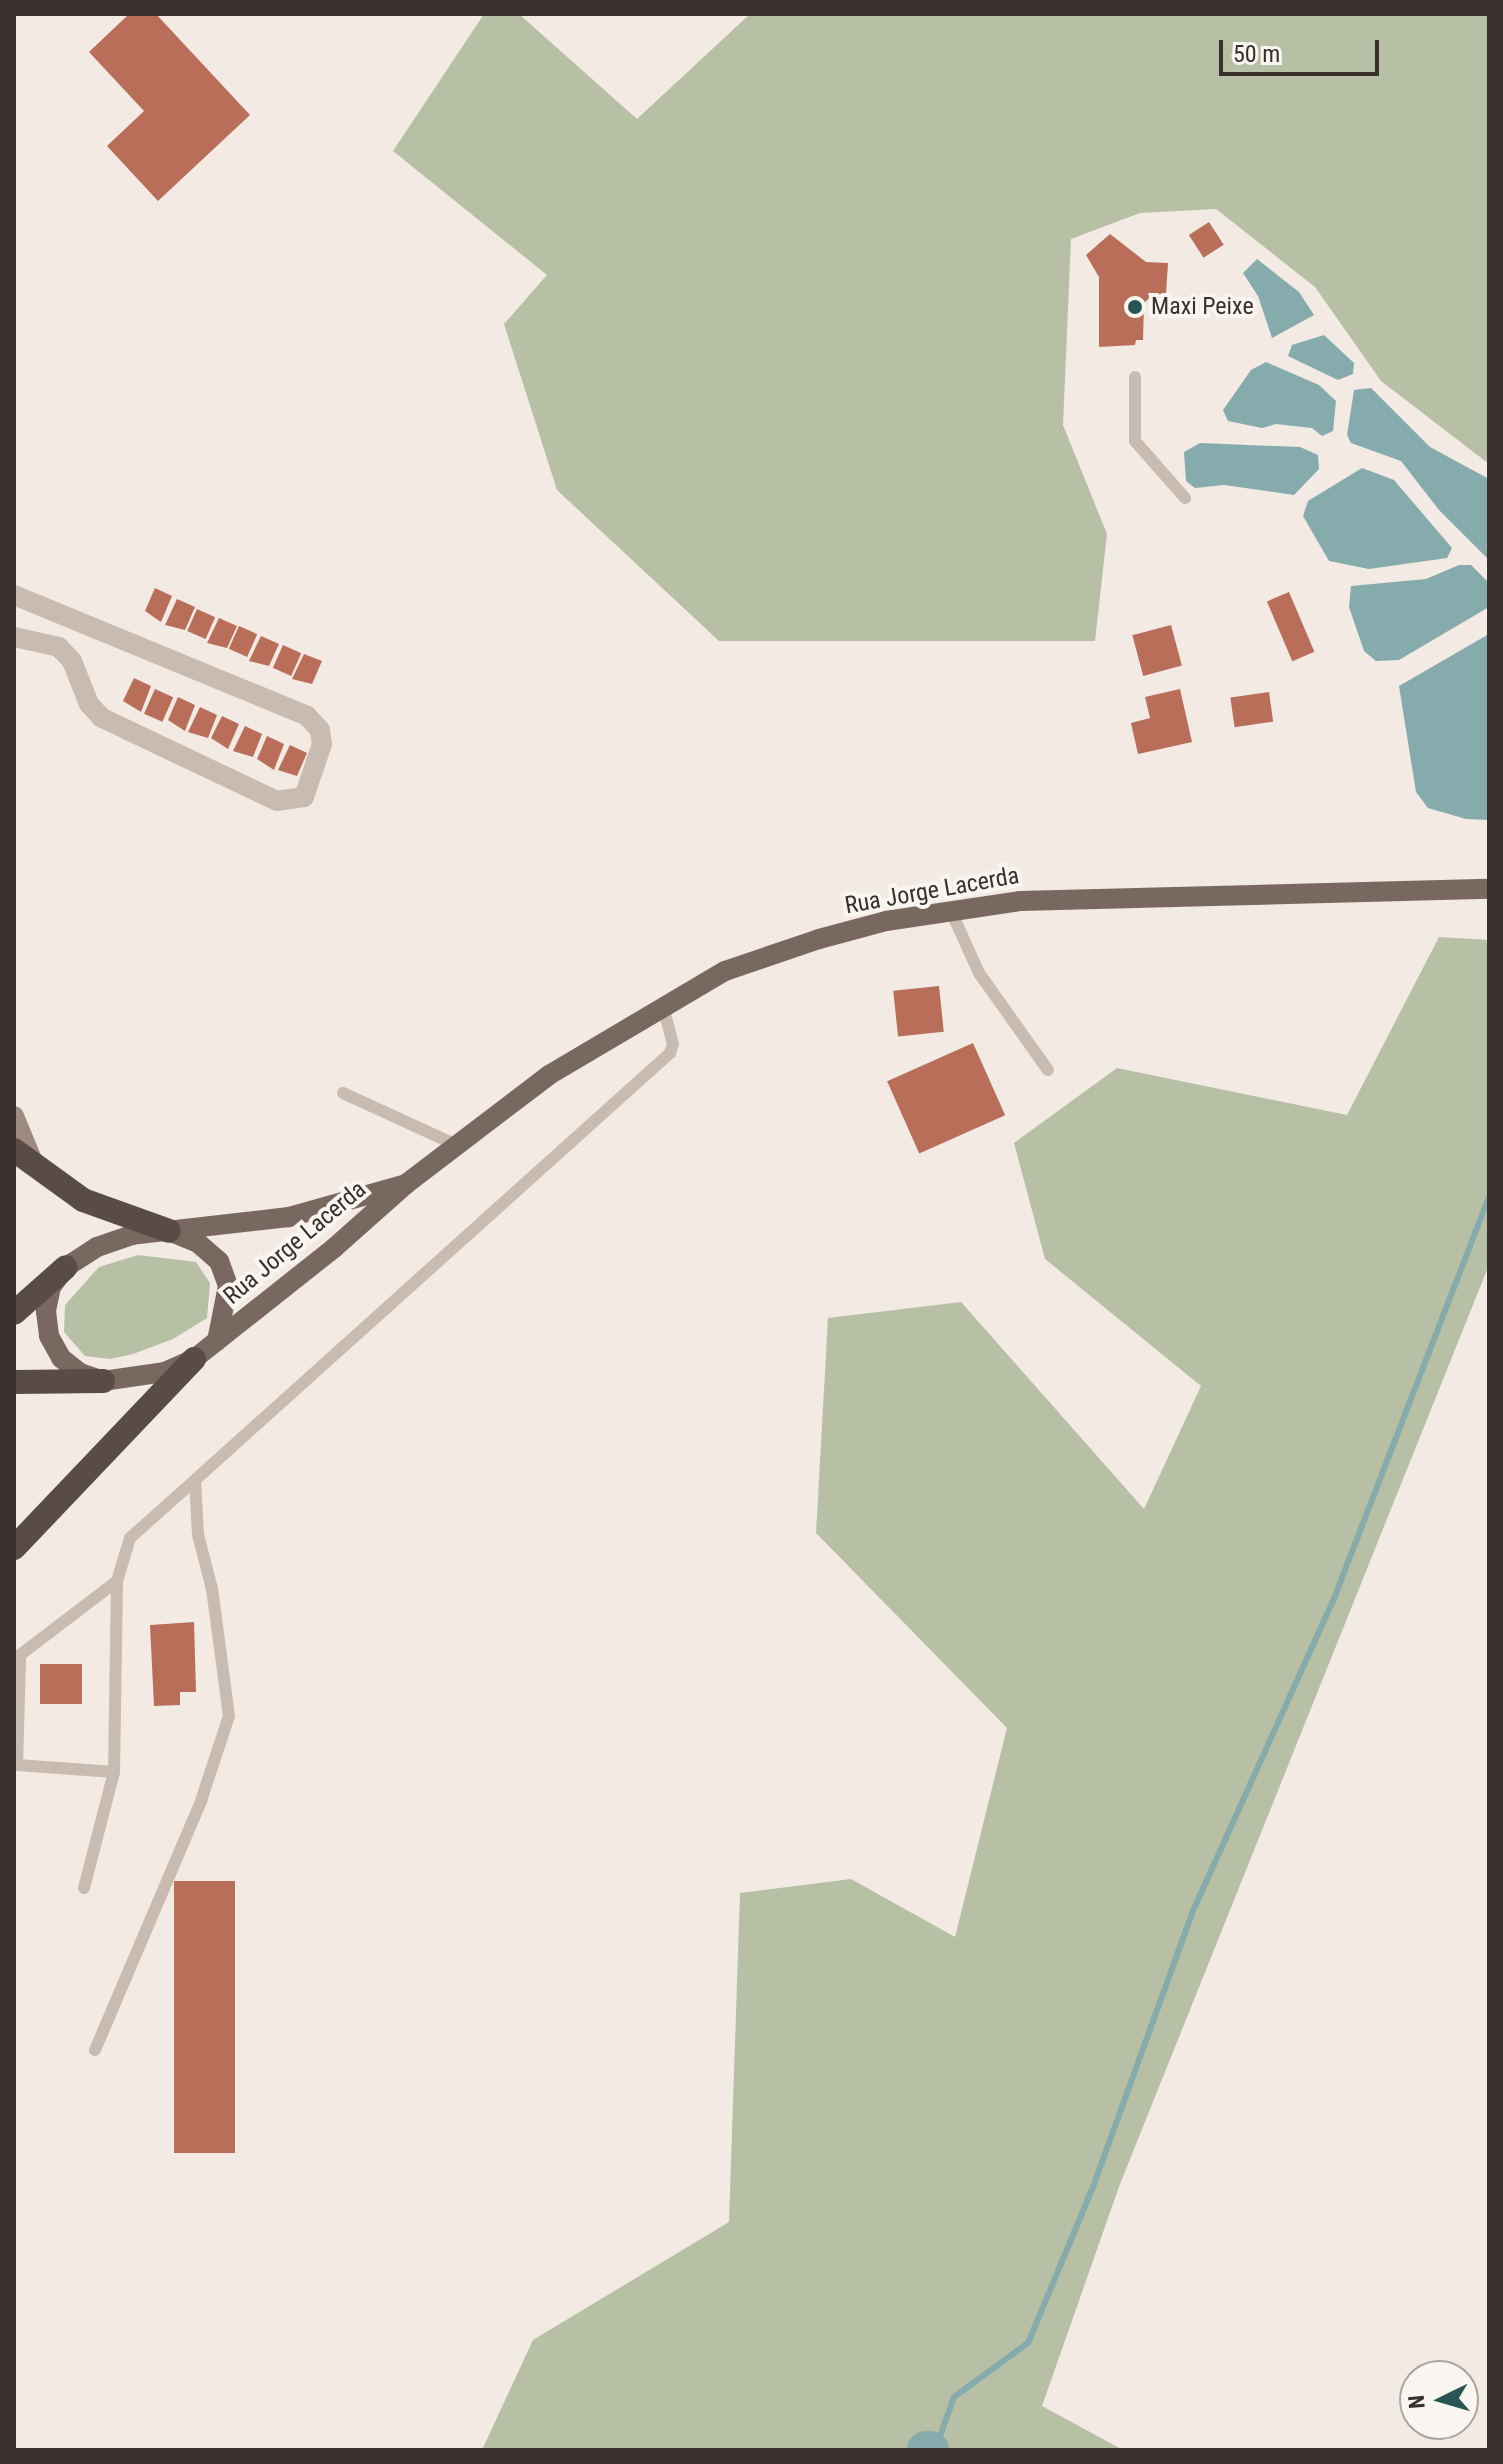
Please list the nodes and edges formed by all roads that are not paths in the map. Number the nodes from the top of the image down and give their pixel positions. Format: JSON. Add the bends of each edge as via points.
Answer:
{"nodes":[{"id":1,"x":1135,"y":377,"type":"dead end"},
{"id":2,"x":1185,"y":498,"type":"dead end"},
{"id":3,"x":23,"y":599,"type":"edge"},
{"id":4,"x":22,"y":637,"type":"edge"},
{"id":5,"x":1489,"y":889,"type":"edge"},
{"id":6,"x":950,"y":909,"type":"junction"},
{"id":7,"x":663,"y":1006,"type":"junction"},
{"id":8,"x":1048,"y":1070,"type":"dead end"},
{"id":9,"x":343,"y":1093,"type":"dead end"},
{"id":10,"x":14,"y":1116,"type":"edge"},
{"id":11,"x":456,"y":1145,"type":"junction"},
{"id":12,"x":14,"y":1150,"type":"edge"},
{"id":13,"x":35,"y":1167,"type":"junction"},
{"id":14,"x":406,"y":1184,"type":"junction"},
{"id":15,"x":169,"y":1231,"type":"junction"},
{"id":16,"x":66,"y":1267,"type":"junction"},
{"id":17,"x":14,"y":1313,"type":"edge"},
{"id":18,"x":217,"y":1341,"type":"junction"},
{"id":19,"x":194,"y":1359,"type":"junction"},
{"id":20,"x":103,"y":1381,"type":"junction"},
{"id":21,"x":14,"y":1382,"type":"edge"},
{"id":22,"x":195,"y":1480,"type":"junction"},
{"id":23,"x":14,"y":1548,"type":"edge"},
{"id":24,"x":117,"y":1581,"type":"junction"},
{"id":25,"x":114,"y":1772,"type":"junction"},
{"id":26,"x":84,"y":1888,"type":"dead end"},
{"id":27,"x":95,"y":2050,"type":"dead end"}],
"edges":[{"from":1,"to":2,"type":"lane","via":[[1135,441]]},
{"from":3,"to":4,"type":"street"},
{"from":3,"to":4,"type":"street","via":[[307,716],[320,730],[322,744],[304,797],[277,801],[102,718],[59,647]]},
{"from":5,"to":6,"type":"main road","name":"Rua Jorge Lacerda","via":[[1051,899]]},
{"from":6,"to":7,"type":"main road","name":"Rua Jorge Lacerda","via":[[846,932],[738,966]]},
{"from":6,"to":8,"type":"lane","via":[[979,973]]},
{"from":7,"to":11,"type":"main road","name":"Rua Jorge Lacerda","via":[[549,1075]]},
{"from":7,"to":22,"type":"lane","via":[[673,1044],[670,1053]]},
{"from":9,"to":11,"type":"lane"},
{"from":10,"to":13,"type":"main road"},
{"from":11,"to":14,"type":"main road","name":"Rua Jorge Lacerda"},
{"from":12,"to":13,"type":"highway"},
{"from":13,"to":15,"type":"highway","via":[[111,1213]]},
{"from":14,"to":15,"type":"main road","name":"Rua Jorge Lacerda","via":[[289,1217]]},
{"from":14,"to":18,"type":"main road","name":"Rua Jorge Lacerda"},
{"from":15,"to":16,"type":"main road","via":[[132,1235],[97,1247]]},
{"from":15,"to":18,"type":"main road","via":[[198,1243],[219,1261],[228,1286]]},
{"from":16,"to":17,"type":"highway"},
{"from":16,"to":20,"type":"main road","via":[[51,1287],[46,1311],[49,1336],[61,1358],[80,1373]]},
{"from":18,"to":19,"type":"main road"},
{"from":19,"to":20,"type":"main road","via":[[150,1376]]},
{"from":19,"to":23,"type":"highway"},
{"from":20,"to":21,"type":"highway"},
{"from":22,"to":24,"type":"lane","via":[[133,1534]]},
{"from":22,"to":27,"type":"lane","via":[[198,1535],[212,1589],[229,1716],[201,1801]]},
{"from":24,"to":25,"type":"lane"},
{"from":24,"to":25,"type":"lane","via":[[20,1655],[17,1765]]},
{"from":25,"to":26,"type":"lane"}]}
